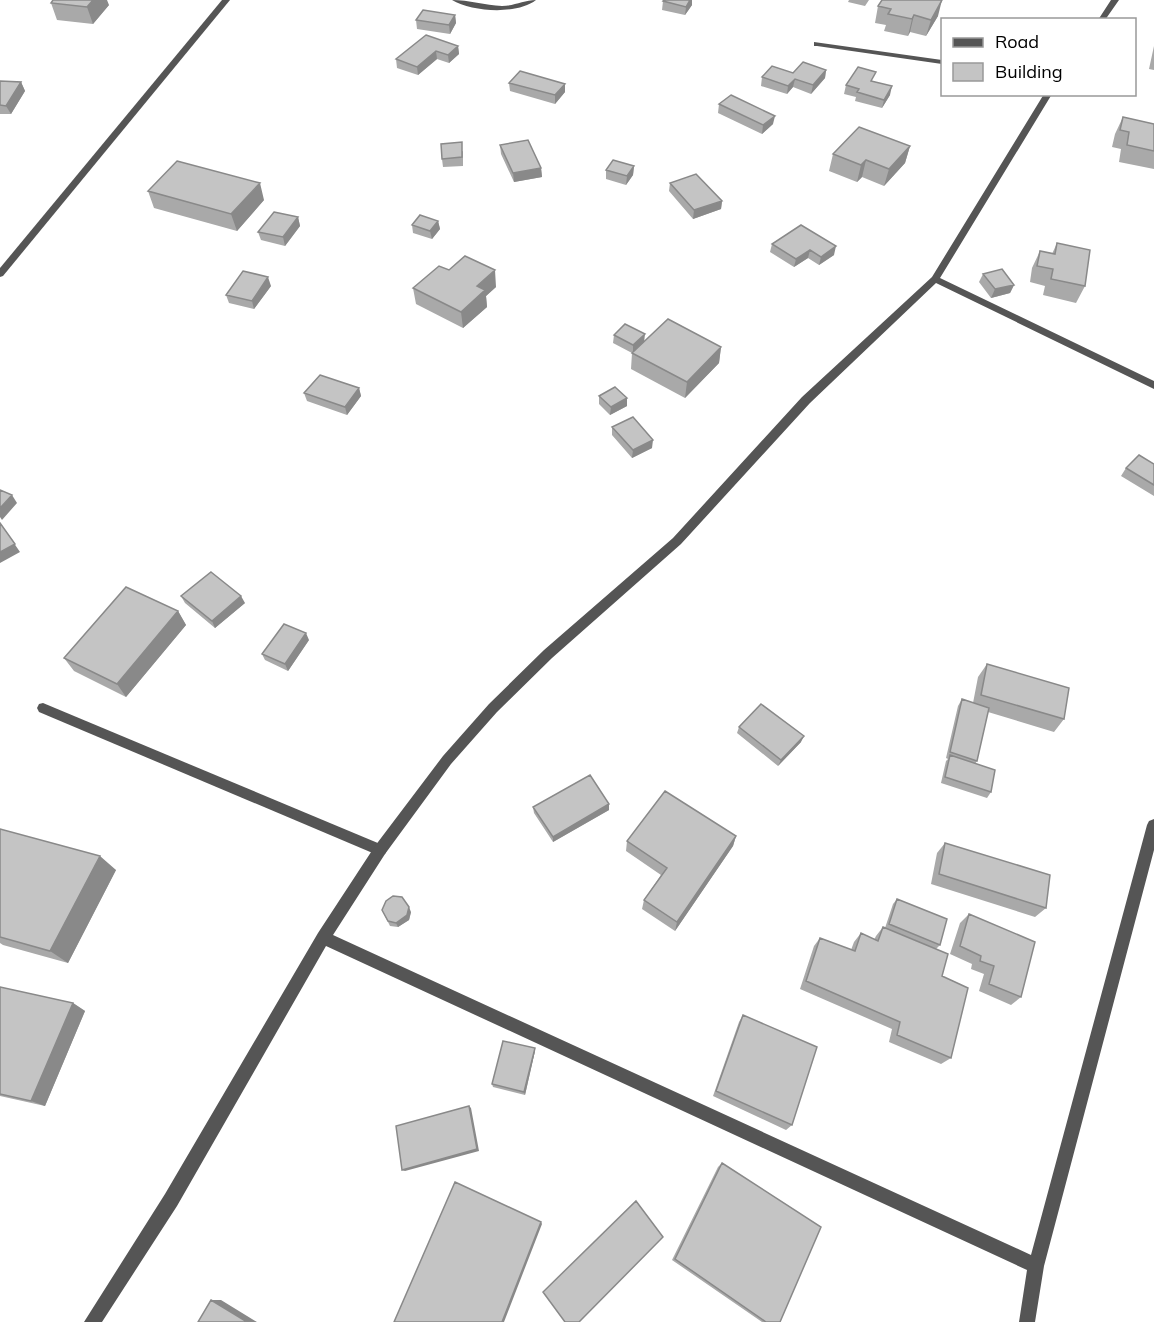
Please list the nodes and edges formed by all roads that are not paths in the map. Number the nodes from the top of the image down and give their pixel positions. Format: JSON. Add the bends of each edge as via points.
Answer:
{"nodes":[{"id":1,"x":226,"y":0,"type":"edge"},
{"id":2,"x":456,"y":0,"type":"edge"},
{"id":3,"x":532,"y":0,"type":"edge"},
{"id":4,"x":1115,"y":0,"type":"edge"},
{"id":5,"x":1102,"y":18,"type":"edge"},
{"id":6,"x":817,"y":44,"type":"dead end"},
{"id":7,"x":941,"y":62,"type":"edge"},
{"id":8,"x":1047,"y":96,"type":"edge"},
{"id":9,"x":0,"y":274,"type":"edge"},
{"id":10,"x":934,"y":279,"type":"junction"},
{"id":11,"x":1154,"y":385,"type":"edge"},
{"id":12,"x":43,"y":708,"type":"dead end"},
{"id":13,"x":1154,"y":825,"type":"edge"},
{"id":14,"x":380,"y":850,"type":"junction"},
{"id":15,"x":323,"y":938,"type":"junction"},
{"id":16,"x":1036,"y":1266,"type":"junction"},
{"id":17,"x":92,"y":1322,"type":"edge"},
{"id":18,"x":1027,"y":1322,"type":"edge"}],
"edges":[{"from":1,"to":9,"type":"street"},
{"from":2,"to":3,"type":"street","via":[[492,8],[514,8]]},
{"from":4,"to":5,"type":"street"},
{"from":6,"to":7,"type":"street"},
{"from":8,"to":10,"type":"street"},
{"from":10,"to":11,"type":"street"},
{"from":10,"to":14,"type":"street","via":[[806,399],[677,541],[548,654],[493,708],[447,760]]},
{"from":12,"to":14,"type":"street"},
{"from":13,"to":16,"type":"street"},
{"from":14,"to":15,"type":"street"},
{"from":15,"to":16,"type":"street"},
{"from":15,"to":17,"type":"street","via":[[171,1200]]},
{"from":16,"to":18,"type":"street"}]}
